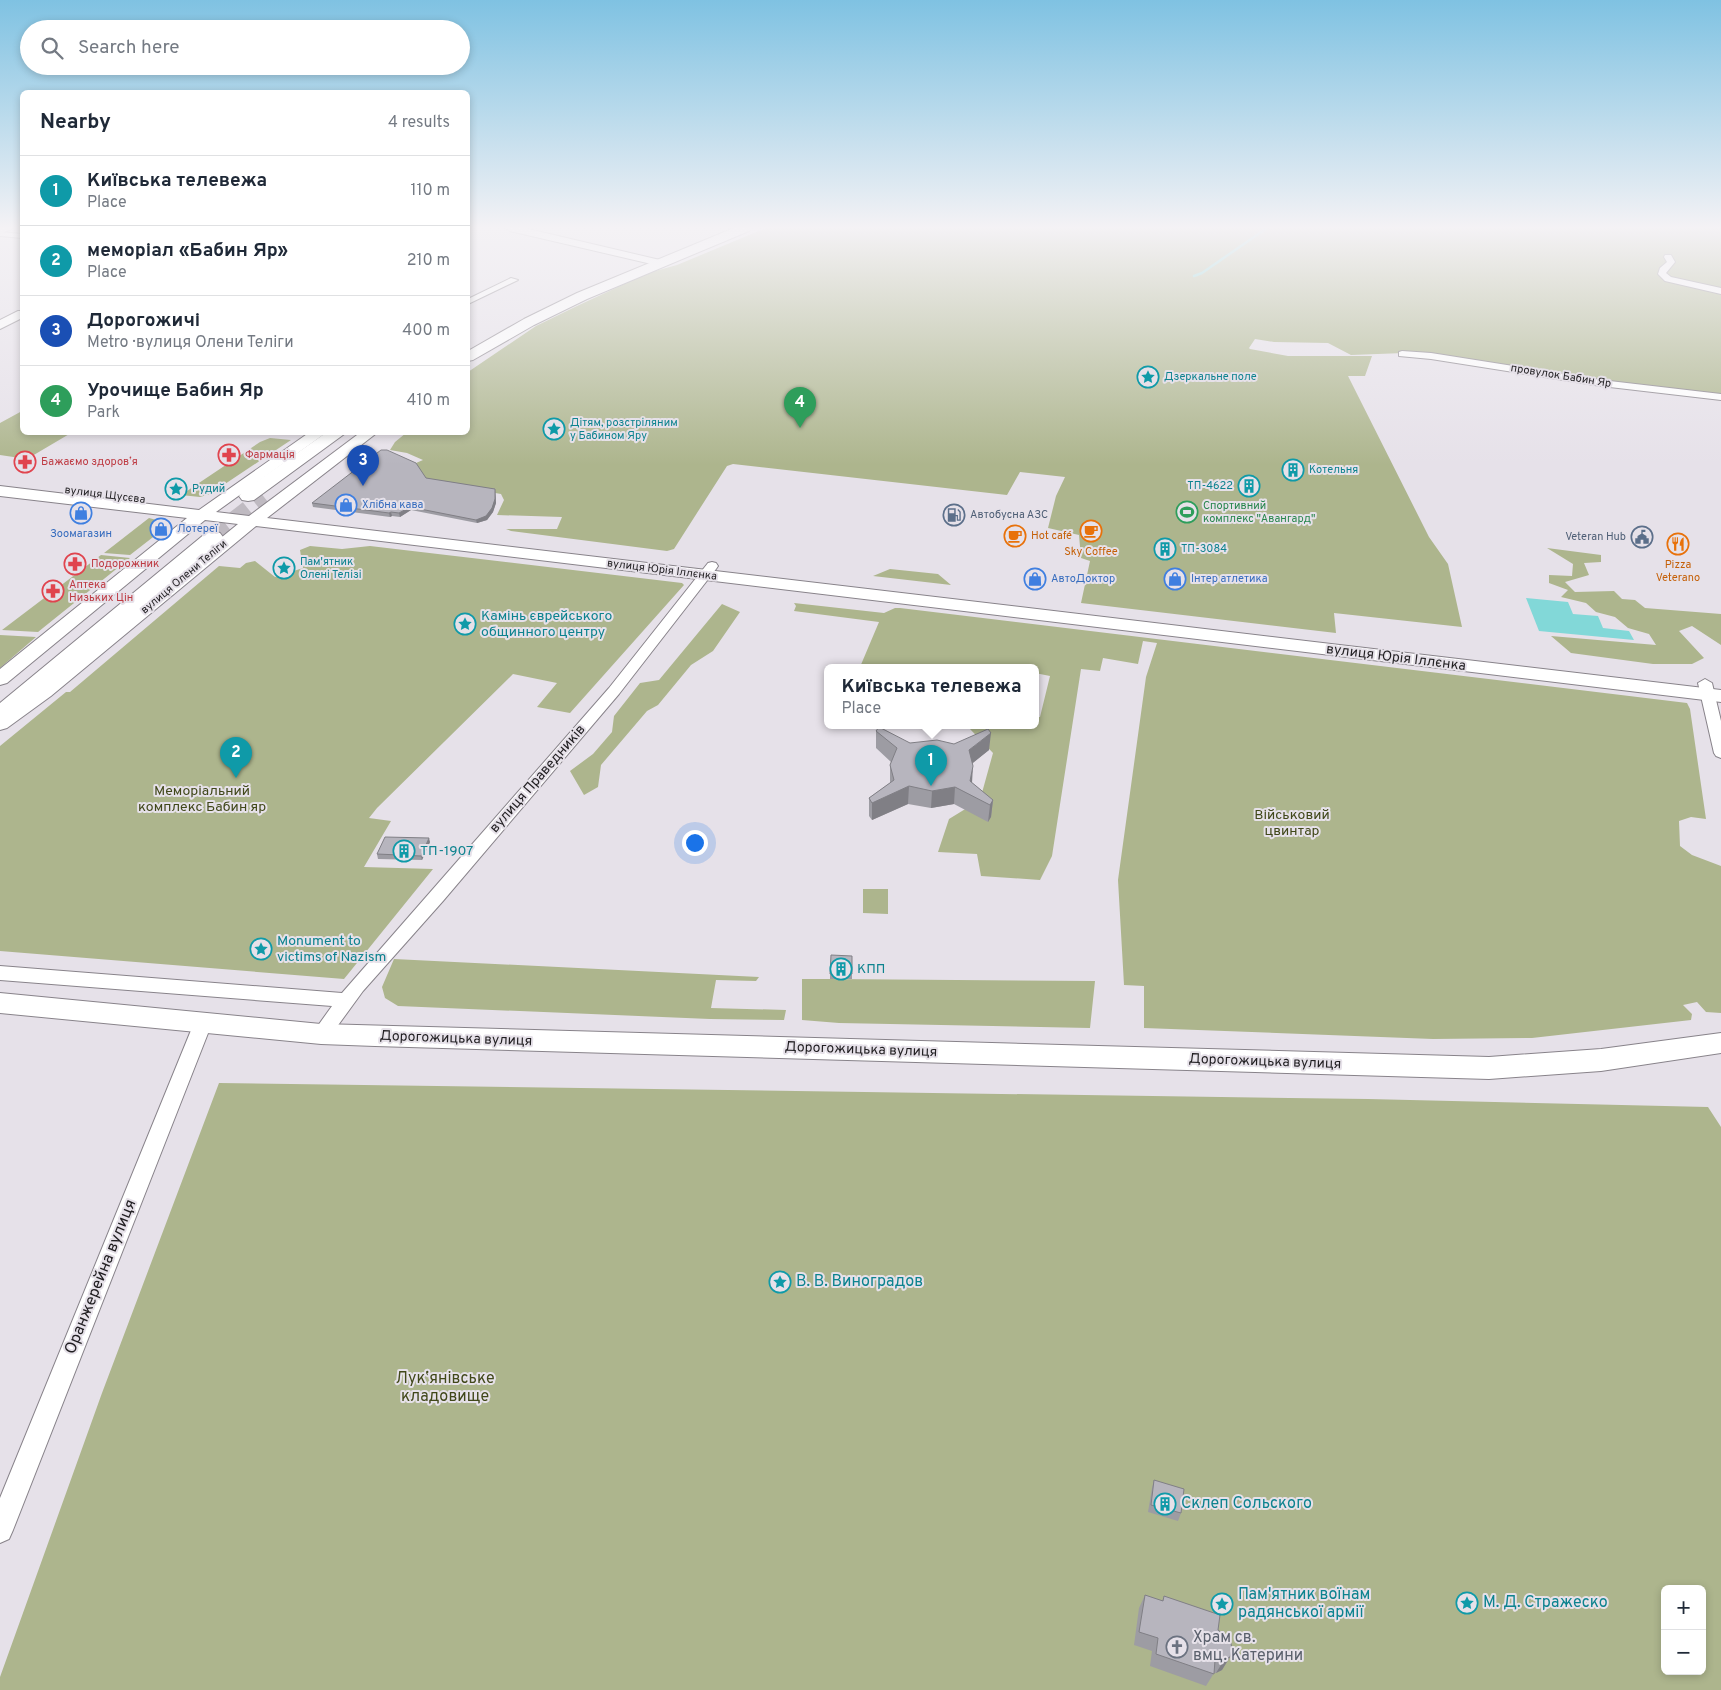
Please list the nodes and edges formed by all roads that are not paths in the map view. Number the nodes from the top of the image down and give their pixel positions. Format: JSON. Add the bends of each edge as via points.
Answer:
{"nodes":[{"id":1,"x":558,"y":307,"type":"edge"},
{"id":2,"x":20,"y":315,"type":"edge"},
{"id":3,"x":0,"y":325,"type":"edge"},
{"id":4,"x":472,"y":347,"type":"edge"},
{"id":5,"x":1402,"y":354,"type":"dead end"},
{"id":6,"x":1721,"y":397,"type":"edge"},
{"id":7,"x":316,"y":435,"type":"edge"},
{"id":8,"x":336,"y":435,"type":"edge"},
{"id":9,"x":348,"y":435,"type":"edge"},
{"id":10,"x":366,"y":435,"type":"edge"},
{"id":11,"x":0,"y":482,"type":"edge"},
{"id":12,"x":0,"y":491,"type":"edge"},
{"id":13,"x":257,"y":506,"type":"junction"},
{"id":14,"x":205,"y":524,"type":"junction"},
{"id":15,"x":709,"y":571,"type":"junction"},
{"id":16,"x":0,"y":679,"type":"edge"},
{"id":17,"x":1714,"y":690,"type":"edge"},
{"id":18,"x":0,"y":692,"type":"edge"},
{"id":19,"x":0,"y":715,"type":"edge"},
{"id":20,"x":0,"y":724,"type":"edge"},
{"id":21,"x":1721,"y":753,"type":"edge"},
{"id":22,"x":0,"y":973,"type":"edge"},
{"id":23,"x":347,"y":1000,"type":"junction"},
{"id":24,"x":0,"y":1003,"type":"edge"},
{"id":25,"x":203,"y":1023,"type":"junction"},
{"id":26,"x":321,"y":1034,"type":"junction"},
{"id":27,"x":1721,"y":1043,"type":"edge"},
{"id":28,"x":0,"y":1530,"type":"edge"}],
"edges":[{"from":1,"to":4,"type":"main road"},
{"from":2,"to":3,"type":"main road"},
{"from":5,"to":6,"type":"street","name":"провулок Бабин Яр"},
{"from":7,"to":14,"type":"main road","name":"вулиця Олени Теліги"},
{"from":8,"to":13,"type":"main road","name":"вулиця Олени Теліги"},
{"from":9,"to":13,"type":"main road","name":"вулиця Олени Теліги"},
{"from":10,"to":13,"type":"main road","name":"вулиця Олени Теліги"},
{"from":11,"to":14,"type":"main road","name":"вулиця Щусєва"},
{"from":12,"to":14,"type":"main road","name":"вулиця Щусєва"},
{"from":13,"to":14,"type":"main road","name":"вулиця Юрія Іллєнка"},
{"from":13,"to":15,"type":"main road","name":"вулиця Юрія Іллєнка"},
{"from":13,"to":20,"type":"main road","name":"вулиця Олени Теліги","via":[[67,674]]},
{"from":14,"to":16,"type":"main road","name":"вулиця Олени Теліги"},
{"from":14,"to":18,"type":"main road","name":"вулиця Олени Теліги"},
{"from":14,"to":19,"type":"main road","name":"вулиця Олени Теліги"},
{"from":15,"to":17,"type":"main road","name":"вулиця Юрія Іллєнка"},
{"from":15,"to":23,"type":"street","name":"вулиця Праведників","via":[[614,691]]},
{"from":17,"to":21,"type":"street"},
{"from":22,"to":23,"type":"street"},
{"from":23,"to":26,"type":"street","name":"вулиця Праведників"},
{"from":24,"to":25,"type":"main road","name":"Дорогожицька вулиця"},
{"from":25,"to":26,"type":"main road","name":"Дорогожицька вулиця"},
{"from":25,"to":28,"type":"street","name":"Оранжерейна вулиця"},
{"from":26,"to":27,"type":"main road","name":"Дорогожицька вулиця","via":[[1489,1068],[1602,1060]]}]}
